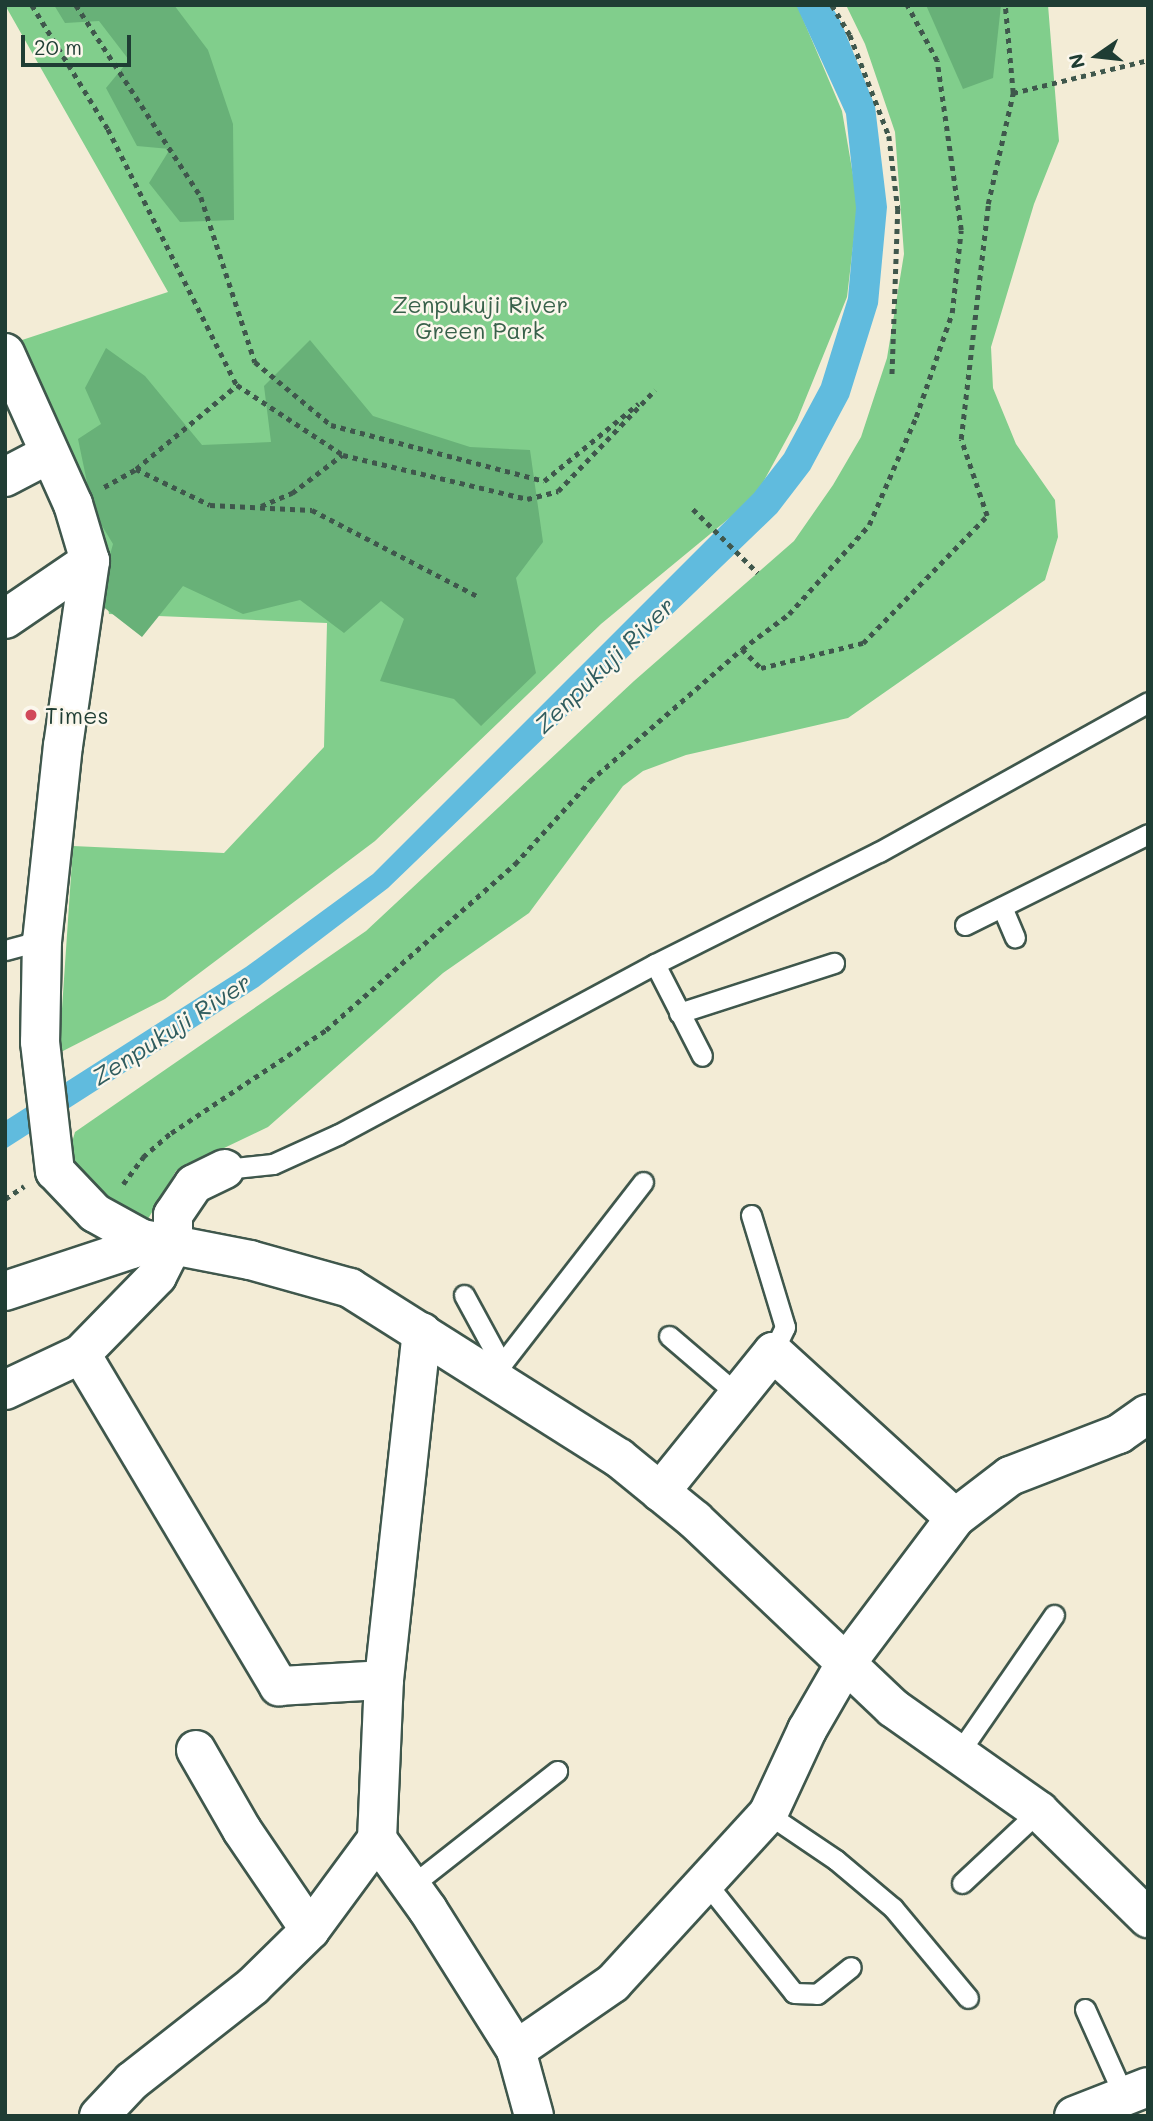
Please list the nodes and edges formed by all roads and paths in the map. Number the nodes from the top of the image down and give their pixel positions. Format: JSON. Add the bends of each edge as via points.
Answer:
{"nodes":[{"id":1,"x":33,"y":5,"type":"edge"},
{"id":2,"x":76,"y":5,"type":"edge"},
{"id":3,"x":832,"y":5,"type":"edge"},
{"id":4,"x":907,"y":5,"type":"edge"},
{"id":5,"x":1005,"y":5,"type":"edge"},
{"id":6,"x":1148,"y":60,"type":"edge"},
{"id":7,"x":1013,"y":93,"type":"junction"},
{"id":8,"x":5,"y":353,"type":"edge"},
{"id":9,"x":892,"y":378,"type":"dead end"},
{"id":10,"x":237,"y":385,"type":"junction"},
{"id":11,"x":47,"y":455,"type":"junction"},
{"id":12,"x":343,"y":455,"type":"junction"},
{"id":13,"x":136,"y":470,"type":"junction"},
{"id":14,"x":5,"y":477,"type":"edge"},
{"id":15,"x":73,"y":504,"type":"junction"},
{"id":16,"x":257,"y":508,"type":"junction"},
{"id":17,"x":694,"y":509,"type":"dead end"},
{"id":18,"x":90,"y":561,"type":"junction"},
{"id":19,"x":758,"y":573,"type":"dead end"},
{"id":20,"x":477,"y":596,"type":"dead end"},
{"id":21,"x":5,"y":619,"type":"edge"},
{"id":22,"x":742,"y":649,"type":"junction"},
{"id":23,"x":1148,"y":702,"type":"edge"},
{"id":24,"x":1148,"y":834,"type":"edge"},
{"id":25,"x":1002,"y":907,"type":"junction"},
{"id":26,"x":965,"y":925,"type":"dead end"},
{"id":27,"x":1016,"y":937,"type":"dead end"},
{"id":28,"x":42,"y":940,"type":"junction"},
{"id":29,"x":5,"y":950,"type":"edge"},
{"id":30,"x":834,"y":963,"type":"dead end"},
{"id":31,"x":654,"y":964,"type":"junction"},
{"id":32,"x":679,"y":1013,"type":"junction"},
{"id":33,"x":702,"y":1056,"type":"dead end"},
{"id":34,"x":225,"y":1169,"type":"joint"},
{"id":35,"x":643,"y":1182,"type":"dead end"},
{"id":36,"x":115,"y":1196,"type":"dead end"},
{"id":37,"x":751,"y":1215,"type":"dead end"},
{"id":38,"x":158,"y":1242,"type":"junction"},
{"id":39,"x":5,"y":1291,"type":"edge"},
{"id":40,"x":464,"y":1295,"type":"dead end"},
{"id":41,"x":422,"y":1332,"type":"junction"},
{"id":42,"x":669,"y":1336,"type":"dead end"},
{"id":43,"x":773,"y":1352,"type":"junction"},
{"id":44,"x":81,"y":1354,"type":"junction"},
{"id":45,"x":497,"y":1371,"type":"junction"},
{"id":46,"x":5,"y":1390,"type":"edge"},
{"id":47,"x":738,"y":1395,"type":"junction"},
{"id":48,"x":1148,"y":1414,"type":"edge"},
{"id":49,"x":660,"y":1492,"type":"junction"},
{"id":50,"x":955,"y":1518,"type":"junction"},
{"id":51,"x":1054,"y":1615,"type":"dead end"},
{"id":52,"x":844,"y":1666,"type":"junction"},
{"id":53,"x":384,"y":1680,"type":"junction"},
{"id":54,"x":196,"y":1749,"type":"dead end"},
{"id":55,"x":958,"y":1754,"type":"junction"},
{"id":56,"x":557,"y":1771,"type":"dead end"},
{"id":57,"x":1039,"y":1811,"type":"junction"},
{"id":58,"x":768,"y":1814,"type":"junction"},
{"id":59,"x":377,"y":1839,"type":"junction"},
{"id":60,"x":962,"y":1883,"type":"dead end"},
{"id":61,"x":707,"y":1884,"type":"junction"},
{"id":62,"x":411,"y":1886,"type":"junction"},
{"id":63,"x":1148,"y":1918,"type":"edge"},
{"id":64,"x":310,"y":1930,"type":"junction"},
{"id":65,"x":851,"y":1967,"type":"dead end"},
{"id":66,"x":968,"y":1998,"type":"dead end"},
{"id":67,"x":1085,"y":2009,"type":"dead end"},
{"id":68,"x":516,"y":2050,"type":"junction"},
{"id":69,"x":1136,"y":2091,"type":"edge"},
{"id":70,"x":99,"y":2116,"type":"edge"},
{"id":71,"x":534,"y":2116,"type":"edge"},
{"id":72,"x":1074,"y":2116,"type":"edge"}],
"edges":[{"from":1,"to":10,"type":"path","via":[[108,129]]},
{"from":2,"to":12,"type":"path","via":[[201,197],[255,362],[331,425],[544,481],[655,390],[558,491],[527,499]]},
{"from":3,"to":9,"type":"path","via":[[850,35],[889,136],[898,209]]},
{"from":4,"to":22,"type":"path","via":[[937,61],[951,134],[961,230],[952,313],[916,417],[869,525],[789,614]]},
{"from":5,"to":7,"type":"path"},
{"from":6,"to":7,"type":"path"},
{"from":7,"to":22,"type":"path","via":[[988,204],[961,439],[987,516],[863,643],[761,668]]},
{"from":8,"to":11,"type":"street","via":[[30,403]]},
{"from":10,"to":12,"type":"path"},
{"from":10,"to":13,"type":"path"},
{"from":11,"to":14,"type":"street"},
{"from":11,"to":15,"type":"street"},
{"from":12,"to":16,"type":"path","via":[[292,493]]},
{"from":13,"to":15,"type":"path"},
{"from":13,"to":16,"type":"path","via":[[210,505]]},
{"from":15,"to":18,"type":"street"},
{"from":16,"to":20,"type":"path","via":[[312,510]]},
{"from":17,"to":19,"type":"path"},
{"from":18,"to":21,"type":"street"},
{"from":18,"to":28,"type":"street","via":[[63,745]]},
{"from":22,"to":36,"type":"path","via":[[590,781],[514,864],[326,1030],[170,1133],[143,1157]]},
{"from":23,"to":31,"type":"lane","via":[[879,852]]},
{"from":24,"to":25,"type":"lane"},
{"from":25,"to":26,"type":"lane"},
{"from":25,"to":27,"type":"lane"},
{"from":28,"to":29,"type":"lane"},
{"from":28,"to":38,"type":"street","via":[[43,1064],[55,1171],[96,1213]]},
{"from":30,"to":32,"type":"lane"},
{"from":31,"to":32,"type":"lane"},
{"from":31,"to":34,"type":"lane","via":[[339,1134],[273,1164]]},
{"from":32,"to":33,"type":"lane"},
{"from":34,"to":38,"type":"street","via":[[194,1184]]},
{"from":35,"to":45,"type":"lane"},
{"from":37,"to":43,"type":"lane","via":[[785,1327]]},
{"from":38,"to":39,"type":"street"},
{"from":38,"to":41,"type":"street","via":[[350,1288]]},
{"from":38,"to":44,"type":"street","via":[[157,1276]]},
{"from":40,"to":45,"type":"lane"},
{"from":41,"to":45,"type":"street"},
{"from":41,"to":53,"type":"street"},
{"from":42,"to":47,"type":"lane"},
{"from":43,"to":47,"type":"street"},
{"from":43,"to":50,"type":"street"},
{"from":44,"to":46,"type":"street"},
{"from":44,"to":53,"type":"street","via":[[279,1686]]},
{"from":45,"to":49,"type":"street"},
{"from":47,"to":49,"type":"street"},
{"from":48,"to":50,"type":"street","via":[[1119,1434],[1010,1476]]},
{"from":49,"to":52,"type":"street","via":[[695,1520]]},
{"from":50,"to":52,"type":"street"},
{"from":51,"to":55,"type":"lane"},
{"from":52,"to":55,"type":"street","via":[[892,1709]]},
{"from":52,"to":58,"type":"street","via":[[807,1730]]},
{"from":53,"to":59,"type":"street"},
{"from":54,"to":64,"type":"street","via":[[242,1830]]},
{"from":55,"to":57,"type":"street"},
{"from":56,"to":62,"type":"lane"},
{"from":57,"to":60,"type":"lane"},
{"from":57,"to":63,"type":"street"},
{"from":58,"to":61,"type":"street"},
{"from":58,"to":66,"type":"lane","via":[[836,1860],[893,1908]]},
{"from":59,"to":62,"type":"street"},
{"from":59,"to":64,"type":"street"},
{"from":61,"to":65,"type":"lane","via":[[794,1993],[817,1994]]},
{"from":61,"to":68,"type":"street","via":[[613,1983]]},
{"from":62,"to":68,"type":"street"},
{"from":64,"to":70,"type":"street","via":[[253,1986],[132,2081]]},
{"from":67,"to":69,"type":"lane"},
{"from":68,"to":71,"type":"street"},
{"from":69,"to":72,"type":"street"}]}
